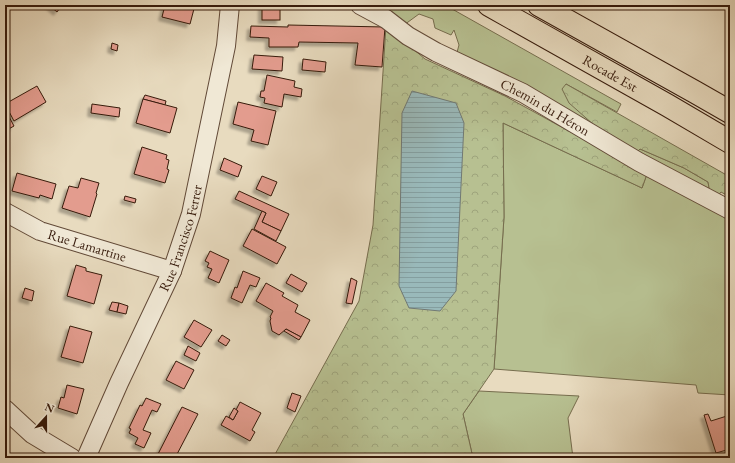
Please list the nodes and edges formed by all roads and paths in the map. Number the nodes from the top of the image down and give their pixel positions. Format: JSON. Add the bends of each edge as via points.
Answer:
{"nodes":[{"id":1,"x":230,"y":5,"type":"edge"},
{"id":2,"x":360,"y":5,"type":"edge"},
{"id":3,"x":489,"y":5,"type":"edge"},
{"id":4,"x":539,"y":5,"type":"edge"},
{"id":5,"x":730,"y":112,"type":"edge"},
{"id":6,"x":730,"y":142,"type":"edge"},
{"id":7,"x":730,"y":210,"type":"edge"},
{"id":8,"x":5,"y":212,"type":"edge"},
{"id":9,"x":172,"y":271,"type":"junction"},
{"id":10,"x":5,"y":409,"type":"edge"},
{"id":11,"x":72,"y":458,"type":"edge"},
{"id":12,"x":86,"y":458,"type":"edge"}],
"edges":[{"from":1,"to":9,"type":"street","name":"Rue Francisco Ferrer","via":[[226,46],[192,214]]},
{"from":2,"to":7,"type":"street","name":"Chemin du Héron","via":[[436,52],[523,94],[639,162]]},
{"from":3,"to":6,"type":"highway","name":"Rocade Est"},
{"from":4,"to":5,"type":"highway","name":"Rocade Est"},
{"from":8,"to":9,"type":"street","name":"Rue Lamartine","via":[[40,231]]},
{"from":9,"to":12,"type":"street","name":"Rue Francisco Ferrer"},
{"from":10,"to":11,"type":"street","via":[[32,434]]}]}
